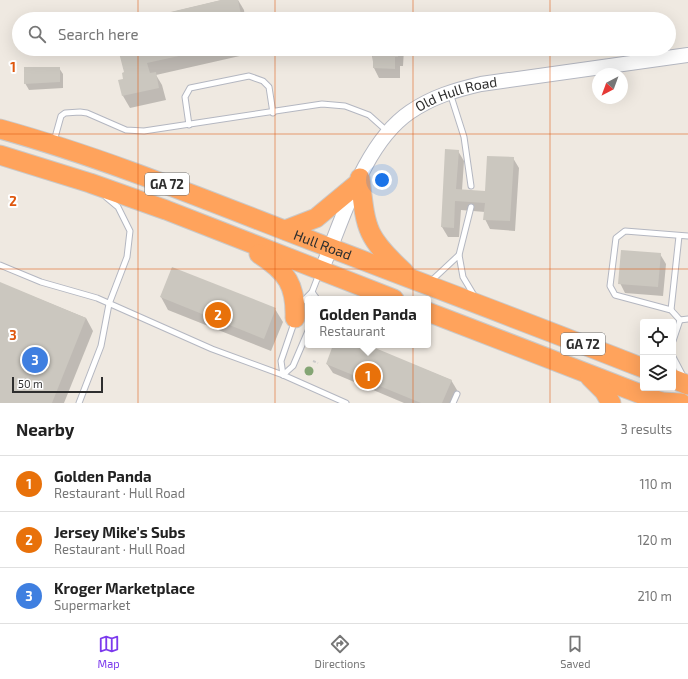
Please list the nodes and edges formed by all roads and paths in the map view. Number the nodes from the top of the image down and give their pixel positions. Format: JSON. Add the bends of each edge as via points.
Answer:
{"nodes":[{"id":1,"x":688,"y":55,"type":"edge"},
{"id":2,"x":450,"y":92,"type":"junction"},
{"id":3,"x":273,"y":113,"type":"junction"},
{"id":4,"x":189,"y":125,"type":"junction"},
{"id":5,"x":0,"y":129,"type":"edge"},
{"id":6,"x":388,"y":132,"type":"junction"},
{"id":7,"x":53,"y":146,"type":"junction"},
{"id":8,"x":0,"y":155,"type":"edge"},
{"id":9,"x":359,"y":181,"type":"junction"},
{"id":10,"x":90,"y":183,"type":"junction"},
{"id":11,"x":471,"y":186,"type":"dead end"},
{"id":12,"x":471,"y":207,"type":"dead end"},
{"id":13,"x":285,"y":230,"type":"junction"},
{"id":14,"x":228,"y":234,"type":"junction"},
{"id":15,"x":679,"y":236,"type":"junction"},
{"id":16,"x":688,"y":236,"type":"edge"},
{"id":17,"x":331,"y":248,"type":"junction"},
{"id":18,"x":459,"y":255,"type":"junction"},
{"id":19,"x":0,"y":265,"type":"edge"},
{"id":20,"x":321,"y":271,"type":"junction"},
{"id":21,"x":419,"y":281,"type":"junction"},
{"id":22,"x":312,"y":292,"type":"junction"},
{"id":23,"x":307,"y":296,"type":"edge"},
{"id":24,"x":315,"y":296,"type":"edge"},
{"id":25,"x":386,"y":296,"type":"edge"},
{"id":26,"x":305,"y":298,"type":"edge"},
{"id":27,"x":109,"y":304,"type":"junction"},
{"id":28,"x":480,"y":305,"type":"junction"},
{"id":29,"x":671,"y":310,"type":"junction"},
{"id":30,"x":431,"y":313,"type":"edge"},
{"id":31,"x":688,"y":319,"type":"edge"},
{"id":32,"x":680,"y":320,"type":"junction"},
{"id":33,"x":302,"y":325,"type":"edge"},
{"id":34,"x":676,"y":332,"type":"edge"},
{"id":35,"x":313,"y":361,"type":"dead end"},
{"id":36,"x":676,"y":362,"type":"edge"},
{"id":37,"x":318,"y":363,"type":"dead end"},
{"id":38,"x":640,"y":367,"type":"edge"},
{"id":39,"x":586,"y":373,"type":"junction"},
{"id":40,"x":283,"y":375,"type":"junction"},
{"id":41,"x":676,"y":380,"type":"edge"},
{"id":42,"x":688,"y":384,"type":"edge"},
{"id":43,"x":457,"y":394,"type":"dead end"},
{"id":44,"x":652,"y":401,"type":"edge"},
{"id":45,"x":79,"y":403,"type":"edge"},
{"id":46,"x":346,"y":403,"type":"edge"},
{"id":47,"x":453,"y":403,"type":"edge"},
{"id":48,"x":611,"y":403,"type":"edge"},
{"id":49,"x":681,"y":403,"type":"edge"}],
"edges":[{"from":1,"to":2,"type":"main road","name":"Old Hull Road","via":[[495,82]]},
{"from":2,"to":6,"type":"main road","name":"Old Hull Road","via":[[419,106]]},
{"from":2,"to":11,"type":"lane","via":[[464,137]]},
{"from":3,"to":4,"type":"lane"},
{"from":3,"to":4,"type":"lane","via":[[269,87],[263,81],[249,76],[190,88],[185,97]]},
{"from":3,"to":6,"type":"lane","via":[[322,104],[345,106],[369,115]]},
{"from":4,"to":7,"type":"lane","via":[[144,131],[126,130],[87,113],[65,113],[61,116]]},
{"from":5,"to":7,"type":"highway","name":"Hull Road","number":"GA 72"},
{"from":6,"to":9,"type":"main road","name":"Old Hull Road","via":[[371,155]]},
{"from":7,"to":13,"type":"highway","name":"Hull Road","number":"GA 72","via":[[216,202]]},
{"from":8,"to":10,"type":"highway","name":"Hull Road","number":"GA 72"},
{"from":9,"to":13,"type":"highway","via":[[316,218]]},
{"from":9,"to":17,"type":"main road","name":"Old Hull Road"},
{"from":9,"to":21,"type":"highway","via":[[370,234],[381,251]]},
{"from":10,"to":14,"type":"highway","name":"Hull Road","number":"GA 72"},
{"from":10,"to":27,"type":"lane","via":[[118,207],[130,231],[127,257]]},
{"from":12,"to":18,"type":"lane"},
{"from":13,"to":17,"type":"highway","name":"Hull Road","number":"GA 72"},
{"from":14,"to":20,"type":"highway","name":"Hull Road","number":"GA 72"},
{"from":14,"to":33,"type":"highway","via":[[275,264],[292,284]]},
{"from":15,"to":16,"type":"lane"},
{"from":15,"to":29,"type":"lane"},
{"from":15,"to":29,"type":"lane","via":[[624,231],[616,238],[610,286],[615,295]]},
{"from":17,"to":20,"type":"main road","name":"Old Hull Road"},
{"from":17,"to":21,"type":"highway","name":"Hull Road","number":"GA 72"},
{"from":18,"to":21,"type":"lane"},
{"from":18,"to":28,"type":"lane","via":[[463,278]]},
{"from":19,"to":27,"type":"lane","via":[[41,282],[97,298]]},
{"from":20,"to":22,"type":"lane"},
{"from":20,"to":25,"type":"highway","name":"Hull Road","number":"GA 72"},
{"from":21,"to":28,"type":"highway","name":"Hull Road","number":"GA 72"},
{"from":22,"to":23,"type":"lane"},
{"from":22,"to":24,"type":"lane"},
{"from":26,"to":33,"type":"lane","via":[[301,301]]},
{"from":27,"to":40,"type":"lane","via":[[212,349]]},
{"from":27,"to":45,"type":"lane","via":[[101,346]]},
{"from":28,"to":38,"type":"highway","name":"Hull Road","number":"GA 72"},
{"from":29,"to":32,"type":"lane"},
{"from":30,"to":39,"type":"highway","number":"GA 72"},
{"from":31,"to":32,"type":"lane"},
{"from":32,"to":34,"type":"lane"},
{"from":33,"to":40,"type":"lane","via":[[293,366]]},
{"from":33,"to":40,"type":"lane","via":[[280,361]]},
{"from":35,"to":37,"type":"path"},
{"from":36,"to":42,"type":"lane"},
{"from":39,"to":44,"type":"highway","number":"GA 72"},
{"from":39,"to":48,"type":"highway","via":[[604,391]]},
{"from":40,"to":46,"type":"lane"},
{"from":41,"to":42,"type":"highway"},
{"from":43,"to":47,"type":"lane"},
{"from":44,"to":49,"type":"highway"}]}
